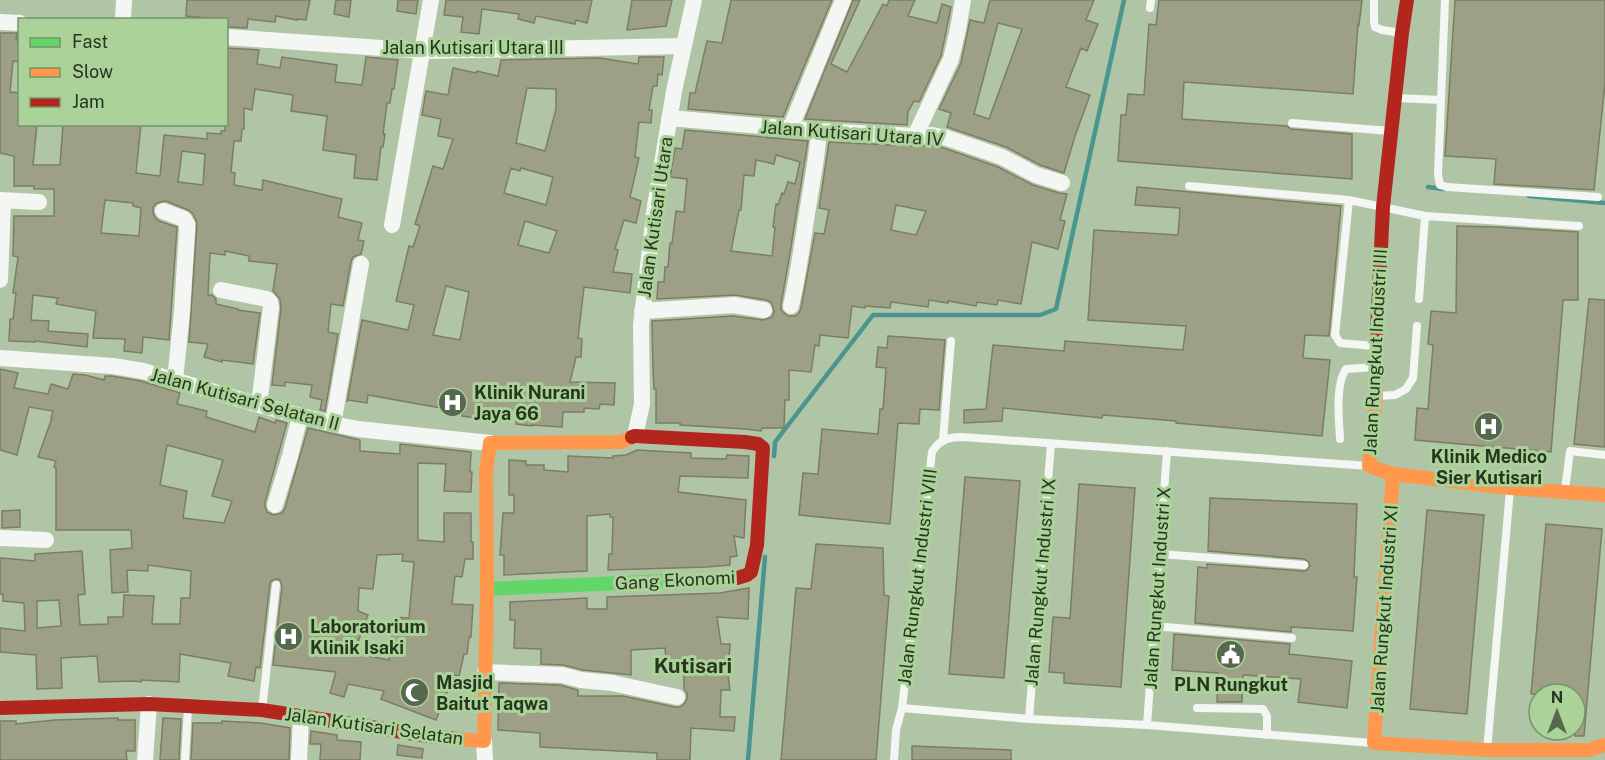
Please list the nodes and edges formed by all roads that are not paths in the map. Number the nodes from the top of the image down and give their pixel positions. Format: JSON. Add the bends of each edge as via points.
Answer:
{"nodes":[{"id":1,"x":124,"y":0,"type":"edge"},
{"id":2,"x":431,"y":0,"type":"edge"},
{"id":3,"x":694,"y":0,"type":"edge"},
{"id":4,"x":843,"y":0,"type":"edge"},
{"id":5,"x":963,"y":0,"type":"edge"},
{"id":6,"x":1374,"y":0,"type":"edge"},
{"id":7,"x":1407,"y":0,"type":"edge"},
{"id":8,"x":1445,"y":0,"type":"edge"},
{"id":9,"x":123,"y":18,"type":"edge"},
{"id":10,"x":0,"y":22,"type":"edge"},
{"id":11,"x":18,"y":23,"type":"edge"},
{"id":12,"x":1402,"y":33,"type":"junction"},
{"id":13,"x":228,"y":37,"type":"edge"},
{"id":14,"x":683,"y":46,"type":"junction"},
{"id":15,"x":424,"y":51,"type":"junction"},
{"id":16,"x":1395,"y":98,"type":"junction"},
{"id":17,"x":1441,"y":100,"type":"junction"},
{"id":18,"x":669,"y":118,"type":"junction"},
{"id":19,"x":1292,"y":123,"type":"dead end"},
{"id":20,"x":790,"y":129,"type":"junction"},
{"id":21,"x":819,"y":131,"type":"junction"},
{"id":22,"x":1392,"y":132,"type":"junction"},
{"id":23,"x":915,"y":136,"type":"junction"},
{"id":24,"x":1062,"y":183,"type":"dead end"},
{"id":25,"x":1189,"y":186,"type":"dead end"},
{"id":26,"x":1598,"y":197,"type":"dead end"},
{"id":27,"x":2,"y":200,"type":"edge"},
{"id":28,"x":1349,"y":200,"type":"junction"},
{"id":29,"x":39,"y":202,"type":"dead end"},
{"id":30,"x":1383,"y":207,"type":"junction"},
{"id":31,"x":163,"y":211,"type":"dead end"},
{"id":32,"x":1425,"y":216,"type":"junction"},
{"id":33,"x":392,"y":225,"type":"dead end"},
{"id":34,"x":1579,"y":226,"type":"dead end"},
{"id":35,"x":362,"y":264,"type":"dead end"},
{"id":36,"x":0,"y":280,"type":"edge"},
{"id":37,"x":221,"y":290,"type":"dead end"},
{"id":38,"x":1419,"y":298,"type":"dead end"},
{"id":39,"x":791,"y":306,"type":"dead end"},
{"id":40,"x":642,"y":310,"type":"junction"},
{"id":41,"x":764,"y":310,"type":"dead end"},
{"id":42,"x":1417,"y":326,"type":"dead end"},
{"id":43,"x":951,"y":341,"type":"dead end"},
{"id":44,"x":1377,"y":346,"type":"junction"},
{"id":45,"x":0,"y":358,"type":"edge"},
{"id":46,"x":1377,"y":367,"type":"junction"},
{"id":47,"x":175,"y":380,"type":"junction"},
{"id":48,"x":1376,"y":396,"type":"junction"},
{"id":49,"x":259,"y":405,"type":"junction"},
{"id":50,"x":300,"y":416,"type":"junction"},
{"id":51,"x":333,"y":424,"type":"junction"},
{"id":52,"x":635,"y":436,"type":"junction"},
{"id":53,"x":1340,"y":439,"type":"dead end"},
{"id":54,"x":943,"y":440,"type":"junction"},
{"id":55,"x":489,"y":443,"type":"junction"},
{"id":56,"x":1051,"y":444,"type":"junction"},
{"id":57,"x":1167,"y":451,"type":"junction"},
{"id":58,"x":1605,"y":455,"type":"edge"},
{"id":59,"x":1369,"y":466,"type":"junction"},
{"id":60,"x":1393,"y":474,"type":"junction"},
{"id":61,"x":1510,"y":488,"type":"junction"},
{"id":62,"x":1565,"y":492,"type":"junction"},
{"id":63,"x":1605,"y":495,"type":"edge"},
{"id":64,"x":275,"y":504,"type":"dead end"},
{"id":65,"x":0,"y":538,"type":"edge"},
{"id":66,"x":46,"y":540,"type":"dead end"},
{"id":67,"x":1160,"y":554,"type":"junction"},
{"id":68,"x":1304,"y":565,"type":"dead end"},
{"id":69,"x":276,"y":585,"type":"dead end"},
{"id":70,"x":487,"y":589,"type":"junction"},
{"id":71,"x":1154,"y":626,"type":"junction"},
{"id":72,"x":1292,"y":638,"type":"dead end"},
{"id":73,"x":485,"y":672,"type":"junction"},
{"id":74,"x":677,"y":697,"type":"dead end"},
{"id":75,"x":149,"y":704,"type":"junction"},
{"id":76,"x":188,"y":707,"type":"junction"},
{"id":77,"x":0,"y":708,"type":"edge"},
{"id":78,"x":902,"y":708,"type":"junction"},
{"id":79,"x":1197,"y":708,"type":"dead end"},
{"id":80,"x":262,"y":710,"type":"junction"},
{"id":81,"x":301,"y":716,"type":"junction"},
{"id":82,"x":1029,"y":719,"type":"junction"},
{"id":83,"x":1147,"y":725,"type":"junction"},
{"id":84,"x":1267,"y":735,"type":"junction"},
{"id":85,"x":484,"y":741,"type":"junction"},
{"id":86,"x":1374,"y":743,"type":"junction"},
{"id":87,"x":1605,"y":745,"type":"edge"},
{"id":88,"x":1487,"y":750,"type":"junction"},
{"id":89,"x":145,"y":760,"type":"edge"},
{"id":90,"x":185,"y":760,"type":"edge"},
{"id":91,"x":299,"y":760,"type":"edge"},
{"id":92,"x":484,"y":760,"type":"edge"},
{"id":93,"x":894,"y":760,"type":"edge"}],
"edges":[{"from":1,"to":9,"type":"street"},
{"from":2,"to":15,"type":"street"},
{"from":3,"to":14,"type":"street","name":"Jalan Kutisari Utara"},
{"from":4,"to":20,"type":"street"},
{"from":5,"to":23,"type":"street","via":[[951,59]]},
{"from":6,"to":12,"type":"lane","via":[[1376,27]]},
{"from":7,"to":12,"type":"street","name":"Jalan Rungkut Industri III"},
{"from":8,"to":17,"type":"lane"},
{"from":10,"to":11,"type":"street"},
{"from":12,"to":16,"type":"street","name":"Jalan Rungkut Industri III"},
{"from":13,"to":15,"type":"street","name":"Jalan Kutisari Utara III"},
{"from":14,"to":15,"type":"street","name":"Jalan Kutisari Utara III"},
{"from":14,"to":18,"type":"street","name":"Jalan Kutisari Utara"},
{"from":15,"to":33,"type":"street"},
{"from":16,"to":17,"type":"lane"},
{"from":16,"to":22,"type":"street","name":"Jalan Rungkut Industri III"},
{"from":17,"to":26,"type":"lane","via":[[1438,175],[1443,187]]},
{"from":18,"to":20,"type":"street","name":"Jalan Kutisari Utara IV"},
{"from":18,"to":40,"type":"street","name":"Jalan Kutisari Utara"},
{"from":19,"to":22,"type":"lane"},
{"from":20,"to":21,"type":"street","name":"Jalan Kutisari Utara IV"},
{"from":21,"to":23,"type":"street","name":"Jalan Kutisari Utara IV"},
{"from":21,"to":39,"type":"street"},
{"from":22,"to":30,"type":"street","name":"Jalan Rungkut Industri III"},
{"from":23,"to":24,"type":"street","name":"Jalan Kutisari Utara IV","via":[[947,138]]},
{"from":25,"to":28,"type":"lane"},
{"from":27,"to":29,"type":"street"},
{"from":27,"to":36,"type":"street"},
{"from":28,"to":30,"type":"lane"},
{"from":28,"to":44,"type":"lane","via":[[1335,335],[1340,343]]},
{"from":30,"to":32,"type":"lane"},
{"from":30,"to":44,"type":"street","name":"Jalan Rungkut Industri III"},
{"from":31,"to":47,"type":"street","via":[[187,224]]},
{"from":32,"to":34,"type":"lane"},
{"from":32,"to":38,"type":"lane"},
{"from":35,"to":51,"type":"street"},
{"from":37,"to":49,"type":"street","via":[[270,302]]},
{"from":40,"to":41,"type":"street","via":[[734,305]]},
{"from":40,"to":52,"type":"street","name":"Jalan Kutisari Utara","via":[[642,404]]},
{"from":42,"to":48,"type":"lane","via":[[1413,378],[1406,389],[1395,395]]},
{"from":43,"to":54,"type":"lane"},
{"from":44,"to":46,"type":"street","name":"Jalan Rungkut Industri III"},
{"from":45,"to":47,"type":"street","name":"Jalan Kutisari Selatan II","via":[[113,366]]},
{"from":46,"to":48,"type":"street","name":"Jalan Rungkut Industri III"},
{"from":46,"to":53,"type":"lane","via":[[1346,369],[1341,375]]},
{"from":47,"to":49,"type":"street","name":"Jalan Kutisari Selatan II"},
{"from":48,"to":59,"type":"street","name":"Jalan Rungkut Industri III"},
{"from":49,"to":50,"type":"street","name":"Jalan Kutisari Selatan II"},
{"from":50,"to":51,"type":"street","name":"Jalan Kutisari Selatan II"},
{"from":50,"to":64,"type":"street"},
{"from":51,"to":55,"type":"street","name":"Jalan Kutisari Selatan II"},
{"from":52,"to":55,"type":"street","via":[[621,442]]},
{"from":52,"to":70,"type":"street","name":"Gang Ekonomi","via":[[762,446],[757,545],[751,572],[712,580]]},
{"from":54,"to":56,"type":"lane","via":[[962,437]]},
{"from":54,"to":78,"type":"lane","name":"Jalan Rungkut Industri VIII","via":[[932,452]]},
{"from":55,"to":70,"type":"street","name":"Jalan Kutisari Selatan"},
{"from":56,"to":57,"type":"lane"},
{"from":56,"to":82,"type":"lane","name":"Jalan Rungkut Industri IX"},
{"from":57,"to":59,"type":"lane"},
{"from":57,"to":67,"type":"lane","name":"Jalan Rungkut Industri X"},
{"from":58,"to":62,"type":"lane","via":[[1570,451]]},
{"from":59,"to":60,"type":"street","name":"Jalan Rungkut Industri III"},
{"from":60,"to":61,"type":"street","name":"Jalan Rungkut Industri III"},
{"from":60,"to":86,"type":"street","name":"Jalan Rungkut Industri XI"},
{"from":61,"to":62,"type":"street","name":"Jalan Rungkut Industri III"},
{"from":61,"to":88,"type":"lane"},
{"from":62,"to":63,"type":"street","name":"Jalan Rungkut Industri III"},
{"from":65,"to":66,"type":"street"},
{"from":67,"to":68,"type":"lane"},
{"from":67,"to":71,"type":"lane","name":"Jalan Rungkut Industri X"},
{"from":69,"to":80,"type":"lane"},
{"from":70,"to":73,"type":"street","name":"Jalan Kutisari Selatan"},
{"from":71,"to":72,"type":"lane"},
{"from":71,"to":83,"type":"lane","name":"Jalan Rungkut Industri X"},
{"from":73,"to":74,"type":"street","via":[[562,675]]},
{"from":73,"to":85,"type":"street","name":"Jalan Kutisari Selatan"},
{"from":75,"to":76,"type":"street","name":"Jalan Kutisari Selatan"},
{"from":75,"to":77,"type":"street","name":"Jalan Kutisari Selatan"},
{"from":75,"to":89,"type":"street"},
{"from":76,"to":80,"type":"street","name":"Jalan Kutisari Selatan"},
{"from":76,"to":90,"type":"lane"},
{"from":78,"to":82,"type":"lane","name":"Jalan Rungkut Industri VIII"},
{"from":78,"to":93,"type":"lane"},
{"from":79,"to":84,"type":"lane","via":[[1263,710],[1267,716]]},
{"from":80,"to":81,"type":"street","name":"Jalan Kutisari Selatan"},
{"from":81,"to":85,"type":"street","name":"Jalan Kutisari Selatan"},
{"from":81,"to":91,"type":"street"},
{"from":82,"to":83,"type":"lane","name":"Jalan Rungkut Industri VIII"},
{"from":83,"to":84,"type":"lane","name":"Jalan Rungkut Industri VIII"},
{"from":84,"to":86,"type":"lane","name":"Jalan Rungkut Industri VIII"},
{"from":85,"to":92,"type":"street"},
{"from":86,"to":88,"type":"street"},
{"from":87,"to":88,"type":"street","via":[[1588,750]]}]}
